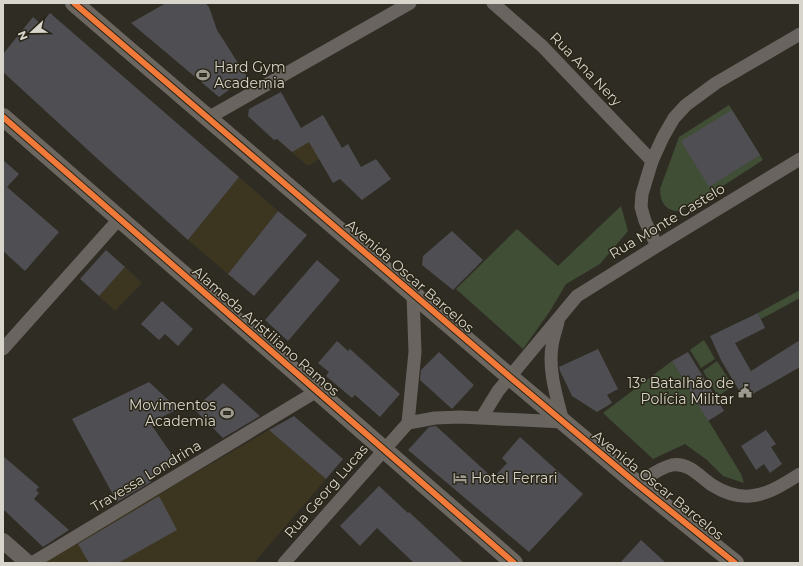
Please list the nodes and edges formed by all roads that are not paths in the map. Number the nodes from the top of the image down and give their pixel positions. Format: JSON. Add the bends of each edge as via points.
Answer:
{"nodes":[{"id":1,"x":74,"y":3,"type":"edge"},
{"id":2,"x":410,"y":3,"type":"edge"},
{"id":3,"x":493,"y":3,"type":"edge"},
{"id":4,"x":800,"y":34,"type":"edge"},
{"id":5,"x":3,"y":117,"type":"edge"},
{"id":6,"x":208,"y":118,"type":"junction"},
{"id":7,"x":800,"y":160,"type":"edge"},
{"id":8,"x":652,"y":161,"type":"junction"},
{"id":9,"x":120,"y":219,"type":"junction"},
{"id":10,"x":657,"y":246,"type":"junction"},
{"id":11,"x":413,"y":294,"type":"junction"},
{"id":12,"x":558,"y":319,"type":"junction"},
{"id":13,"x":3,"y":349,"type":"edge"},
{"id":14,"x":510,"y":378,"type":"junction"},
{"id":15,"x":317,"y":391,"type":"junction"},
{"id":16,"x":482,"y":417,"type":"junction"},
{"id":17,"x":564,"y":422,"type":"junction"},
{"id":18,"x":408,"y":423,"type":"junction"},
{"id":19,"x":384,"y":450,"type":"junction"},
{"id":20,"x":800,"y":474,"type":"edge"},
{"id":21,"x":637,"y":484,"type":"junction"},
{"id":22,"x":3,"y":541,"type":"edge"},
{"id":23,"x":28,"y":563,"type":"edge"},
{"id":24,"x":32,"y":563,"type":"edge"},
{"id":25,"x":284,"y":563,"type":"edge"},
{"id":26,"x":514,"y":563,"type":"edge"},
{"id":27,"x":735,"y":563,"type":"edge"}],
"edges":[{"from":1,"to":6,"type":"main road","name":"Avenida Oscar Barcelos"},
{"from":2,"to":6,"type":"street"},
{"from":3,"to":8,"type":"street","name":"Rua Ana Nery","via":[[542,46]]},
{"from":4,"to":8,"type":"street","via":[[686,105],[663,136]]},
{"from":5,"to":9,"type":"main road","name":"Alameda Aristiliano Ramos"},
{"from":6,"to":11,"type":"main road","name":"Avenida Oscar Barcelos"},
{"from":7,"to":10,"type":"street","name":"Rua Monte Castelo"},
{"from":8,"to":10,"type":"street","via":[[642,194],[641,207]]},
{"from":9,"to":13,"type":"street"},
{"from":9,"to":15,"type":"main road","name":"Alameda Aristiliano Ramos"},
{"from":10,"to":12,"type":"street","name":"Rua Monte Castelo","via":[[577,296]]},
{"from":11,"to":14,"type":"main road","name":"Avenida Oscar Barcelos"},
{"from":11,"to":18,"type":"street","via":[[415,352]]},
{"from":12,"to":14,"type":"street","name":"Rua Monte Castelo"},
{"from":12,"to":17,"type":"street","name":"Rua Monte Castelo","via":[[552,348],[552,368]]},
{"from":14,"to":16,"type":"street","name":"Rua Monte Castelo","via":[[498,391]]},
{"from":14,"to":17,"type":"main road","name":"Avenida Oscar Barcelos"},
{"from":15,"to":19,"type":"main road","name":"Alameda Aristiliano Ramos"},
{"from":15,"to":24,"type":"street","name":"Travessa Londrina"},
{"from":16,"to":17,"type":"street"},
{"from":16,"to":18,"type":"street","via":[[435,418]]},
{"from":17,"to":21,"type":"main road","name":"Avenida Oscar Barcelos"},
{"from":18,"to":19,"type":"street","name":"Rua Georg Lucas"},
{"from":19,"to":25,"type":"street","name":"Rua Georg Lucas"},
{"from":19,"to":26,"type":"main road","name":"Alameda Aristiliano Ramos"},
{"from":20,"to":21,"type":"street","via":[[766,493],[750,496],[734,495],[721,490],[684,466],[673,465]]},
{"from":21,"to":27,"type":"main road","name":"Avenida Oscar Barcelos"},
{"from":22,"to":23,"type":"street"}]}
